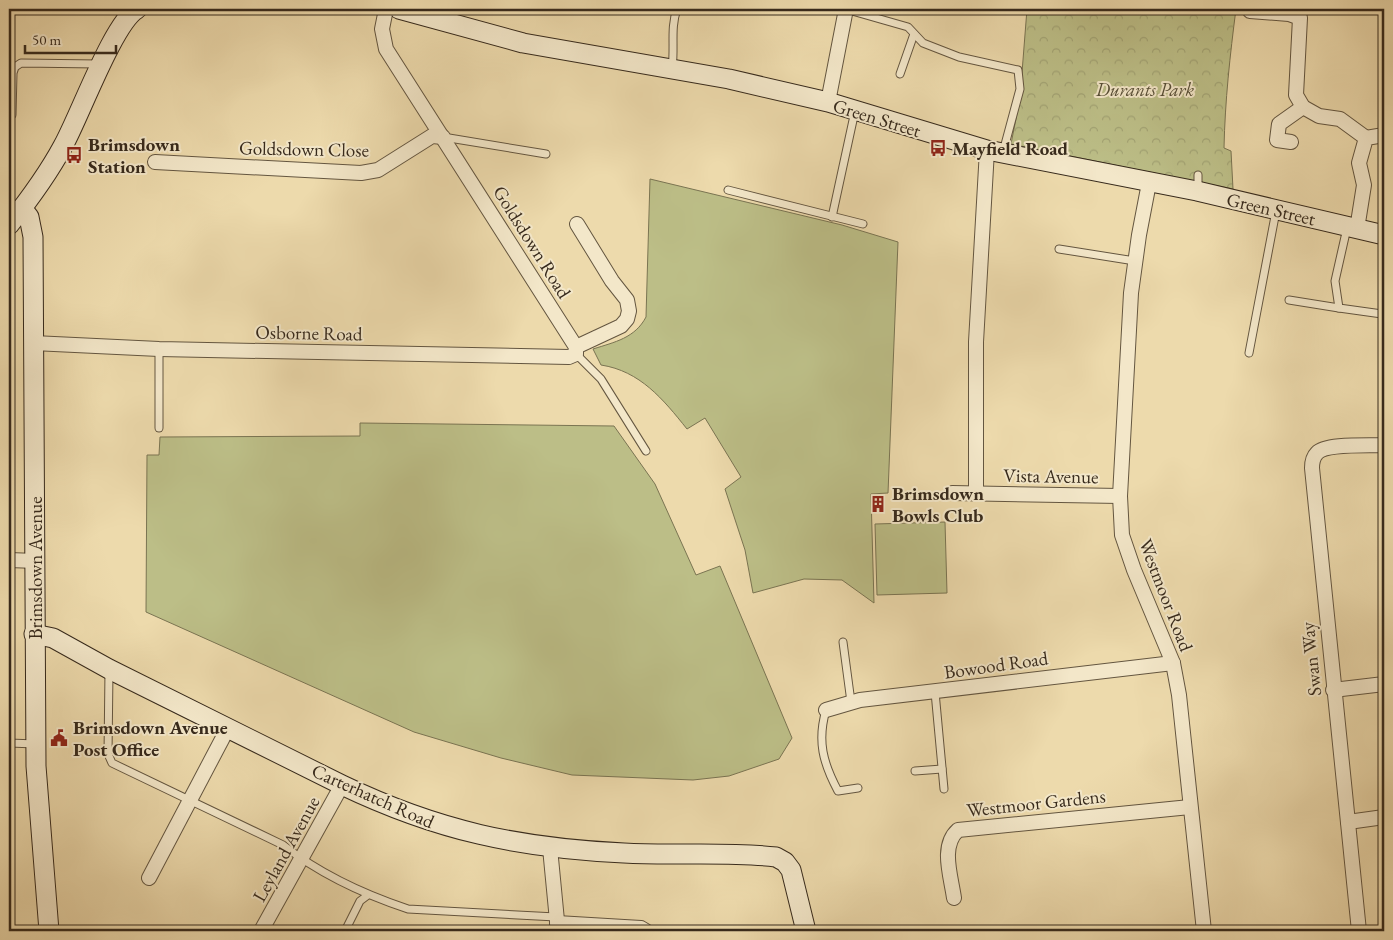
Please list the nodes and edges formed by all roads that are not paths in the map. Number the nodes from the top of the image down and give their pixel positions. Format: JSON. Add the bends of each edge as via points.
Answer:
{"nodes":[{"id":1,"x":134,"y":9,"type":"edge"},
{"id":2,"x":386,"y":9,"type":"edge"},
{"id":3,"x":399,"y":9,"type":"edge"},
{"id":4,"x":677,"y":9,"type":"edge"},
{"id":5,"x":845,"y":9,"type":"edge"},
{"id":6,"x":1250,"y":11,"type":"dead end"},
{"id":7,"x":914,"y":34,"type":"junction"},
{"id":8,"x":101,"y":64,"type":"junction"},
{"id":9,"x":672,"y":70,"type":"junction"},
{"id":10,"x":900,"y":74,"type":"dead end"},
{"id":11,"x":828,"y":102,"type":"junction"},
{"id":12,"x":1303,"y":107,"type":"junction"},
{"id":13,"x":855,"y":111,"type":"junction"},
{"id":14,"x":12,"y":114,"type":"dead end"},
{"id":15,"x":1384,"y":135,"type":"edge"},
{"id":16,"x":443,"y":136,"type":"junction"},
{"id":17,"x":1366,"y":138,"type":"junction"},
{"id":18,"x":1291,"y":142,"type":"dead end"},
{"id":19,"x":995,"y":151,"type":"junction"},
{"id":20,"x":546,"y":154,"type":"dead end"},
{"id":21,"x":155,"y":162,"type":"dead end"},
{"id":22,"x":1149,"y":183,"type":"junction"},
{"id":23,"x":728,"y":190,"type":"dead end"},
{"id":24,"x":22,"y":208,"type":"junction"},
{"id":25,"x":1276,"y":210,"type":"junction"},
{"id":26,"x":832,"y":216,"type":"junction"},
{"id":27,"x":577,"y":224,"type":"dead end"},
{"id":28,"x":863,"y":224,"type":"dead end"},
{"id":29,"x":9,"y":225,"type":"edge"},
{"id":30,"x":1352,"y":228,"type":"junction"},
{"id":31,"x":1384,"y":235,"type":"edge"},
{"id":32,"x":1059,"y":248,"type":"dead end"},
{"id":33,"x":1135,"y":261,"type":"junction"},
{"id":34,"x":1289,"y":300,"type":"dead end"},
{"id":35,"x":1339,"y":308,"type":"junction"},
{"id":36,"x":1382,"y":314,"type":"dead end"},
{"id":37,"x":33,"y":343,"type":"junction"},
{"id":38,"x":159,"y":349,"type":"junction"},
{"id":39,"x":576,"y":351,"type":"junction"},
{"id":40,"x":1249,"y":353,"type":"dead end"},
{"id":41,"x":159,"y":428,"type":"dead end"},
{"id":42,"x":1384,"y":445,"type":"edge"},
{"id":43,"x":646,"y":451,"type":"dead end"},
{"id":44,"x":952,"y":493,"type":"dead end"},
{"id":45,"x":976,"y":494,"type":"junction"},
{"id":46,"x":1120,"y":496,"type":"junction"},
{"id":47,"x":9,"y":560,"type":"edge"},
{"id":48,"x":36,"y":561,"type":"junction"},
{"id":49,"x":34,"y":634,"type":"junction"},
{"id":50,"x":843,"y":642,"type":"dead end"},
{"id":51,"x":1173,"y":662,"type":"junction"},
{"id":52,"x":109,"y":669,"type":"junction"},
{"id":53,"x":1384,"y":684,"type":"edge"},
{"id":54,"x":1333,"y":690,"type":"junction"},
{"id":55,"x":936,"y":692,"type":"junction"},
{"id":56,"x":851,"y":702,"type":"junction"},
{"id":57,"x":826,"y":710,"type":"joint"},
{"id":58,"x":228,"y":728,"type":"junction"},
{"id":59,"x":9,"y":743,"type":"edge"},
{"id":60,"x":36,"y":744,"type":"junction"},
{"id":61,"x":942,"y":769,"type":"junction"},
{"id":62,"x":915,"y":771,"type":"dead end"},
{"id":63,"x":342,"y":785,"type":"junction"},
{"id":64,"x":858,"y":788,"type":"dead end"},
{"id":65,"x":944,"y":789,"type":"dead end"},
{"id":66,"x":191,"y":802,"type":"junction"},
{"id":67,"x":1190,"y":806,"type":"junction"},
{"id":68,"x":1384,"y":817,"type":"edge"},
{"id":69,"x":1348,"y":822,"type":"junction"},
{"id":70,"x":550,"y":848,"type":"junction"},
{"id":71,"x":302,"y":860,"type":"junction"},
{"id":72,"x":149,"y":878,"type":"dead end"},
{"id":73,"x":368,"y":895,"type":"junction"},
{"id":74,"x":954,"y":898,"type":"dead end"},
{"id":75,"x":557,"y":924,"type":"edge"},
{"id":76,"x":49,"y":931,"type":"edge"},
{"id":77,"x":261,"y":931,"type":"edge"},
{"id":78,"x":345,"y":931,"type":"edge"},
{"id":79,"x":646,"y":931,"type":"edge"},
{"id":80,"x":806,"y":931,"type":"edge"},
{"id":81,"x":1204,"y":931,"type":"edge"},
{"id":82,"x":1359,"y":931,"type":"edge"}],
"edges":[{"from":1,"to":8,"type":"street"},
{"from":2,"to":16,"type":"street","name":"Goldsdown Road","via":[[382,29],[386,49]]},
{"from":3,"to":9,"type":"street","name":"Green Street","via":[[523,43]]},
{"from":4,"to":9,"type":"lane"},
{"from":5,"to":7,"type":"lane","via":[[908,28]]},
{"from":5,"to":11,"type":"street"},
{"from":6,"to":12,"type":"street","via":[[1300,18],[1296,95]]},
{"from":7,"to":10,"type":"lane"},
{"from":7,"to":19,"type":"lane","via":[[923,43],[959,57],[1018,70],[1020,89]]},
{"from":8,"to":14,"type":"lane","via":[[20,63],[14,73]]},
{"from":8,"to":24,"type":"street","via":[[63,148]]},
{"from":9,"to":11,"type":"street","name":"Green Street","via":[[729,79]]},
{"from":11,"to":13,"type":"street","name":"Green Street"},
{"from":12,"to":17,"type":"street","via":[[1319,116],[1340,119]]},
{"from":12,"to":18,"type":"street","via":[[1279,124],[1277,140]]},
{"from":13,"to":19,"type":"street","name":"Green Street"},
{"from":13,"to":26,"type":"lane"},
{"from":15,"to":17,"type":"street"},
{"from":16,"to":20,"type":"lane"},
{"from":16,"to":21,"type":"street","name":"Goldsdown Close","via":[[432,136],[378,170],[361,173]]},
{"from":16,"to":39,"type":"street","name":"Goldsdown Road"},
{"from":17,"to":30,"type":"street","via":[[1359,163],[1364,185]]},
{"from":19,"to":22,"type":"street","name":"Green Street"},
{"from":19,"to":45,"type":"street","via":[[976,342]]},
{"from":22,"to":25,"type":"street","name":"Green Street","via":[[1198,183]]},
{"from":22,"to":33,"type":"street","name":"Westmoor Road"},
{"from":23,"to":26,"type":"lane"},
{"from":24,"to":29,"type":"street"},
{"from":24,"to":37,"type":"street","name":"Brimsdown Avenue","via":[[29,217],[33,237]]},
{"from":25,"to":30,"type":"street","name":"Green Street"},
{"from":25,"to":40,"type":"lane"},
{"from":26,"to":28,"type":"lane"},
{"from":27,"to":39,"type":"street","via":[[627,300],[629,311],[621,326]]},
{"from":30,"to":31,"type":"street","name":"Green Street"},
{"from":30,"to":35,"type":"lane","via":[[1335,281]]},
{"from":32,"to":33,"type":"lane"},
{"from":33,"to":46,"type":"street","name":"Westmoor Road"},
{"from":34,"to":35,"type":"lane"},
{"from":35,"to":36,"type":"lane"},
{"from":37,"to":38,"type":"street","name":"Osborne Road"},
{"from":37,"to":48,"type":"street","name":"Brimsdown Avenue"},
{"from":38,"to":39,"type":"street","name":"Osborne Road","via":[[569,357]]},
{"from":38,"to":41,"type":"lane"},
{"from":39,"to":43,"type":"lane","via":[[601,379]]},
{"from":42,"to":54,"type":"street","name":"Swan Way","via":[[1327,447],[1313,458]]},
{"from":44,"to":45,"type":"street","name":"Vista Avenue"},
{"from":45,"to":46,"type":"street","name":"Vista Avenue"},
{"from":46,"to":51,"type":"street","name":"Westmoor Road","via":[[1122,535]]},
{"from":47,"to":48,"type":"street"},
{"from":48,"to":49,"type":"street","name":"Brimsdown Avenue"},
{"from":49,"to":52,"type":"street","name":"Carterhatch Road","via":[[53,638]]},
{"from":49,"to":60,"type":"street","name":"Brimsdown Avenue"},
{"from":50,"to":56,"type":"lane"},
{"from":51,"to":55,"type":"street","name":"Bowood Road"},
{"from":51,"to":67,"type":"street","name":"Westmoor Road"},
{"from":52,"to":58,"type":"street","name":"Carterhatch Road"},
{"from":52,"to":66,"type":"lane","via":[[108,754],[112,763]]},
{"from":53,"to":54,"type":"street"},
{"from":54,"to":69,"type":"street","name":"Swan Way"},
{"from":55,"to":56,"type":"street","name":"Bowood Road"},
{"from":55,"to":61,"type":"lane"},
{"from":56,"to":57,"type":"street","name":"Bowood Road"},
{"from":57,"to":64,"type":"lane","via":[[821,727],[824,761],[838,791]]},
{"from":58,"to":63,"type":"street","name":"Carterhatch Road"},
{"from":58,"to":66,"type":"street"},
{"from":59,"to":60,"type":"lane"},
{"from":60,"to":76,"type":"street","name":"Brimsdown Avenue"},
{"from":61,"to":62,"type":"lane"},
{"from":61,"to":65,"type":"lane"},
{"from":63,"to":70,"type":"street","name":"Carterhatch Road","via":[[428,822],[485,838]]},
{"from":63,"to":71,"type":"street","name":"Leyland Avenue"},
{"from":66,"to":71,"type":"lane","via":[[283,845]]},
{"from":66,"to":72,"type":"street"},
{"from":67,"to":74,"type":"street","name":"Westmoor Gardens","via":[[958,830],[949,841],[948,852]]},
{"from":67,"to":81,"type":"street","name":"Westmoor Road"},
{"from":68,"to":69,"type":"street"},
{"from":69,"to":82,"type":"street","name":"Swan Way"},
{"from":70,"to":75,"type":"street"},
{"from":70,"to":80,"type":"street","name":"Carterhatch Road","via":[[632,854],[776,857],[791,870]]},
{"from":71,"to":73,"type":"lane"},
{"from":71,"to":77,"type":"street","name":"Leyland Avenue"},
{"from":73,"to":75,"type":"lane","via":[[408,909],[522,917]]},
{"from":73,"to":78,"type":"lane","via":[[360,901]]},
{"from":75,"to":79,"type":"street","via":[[641,928]]}]}
